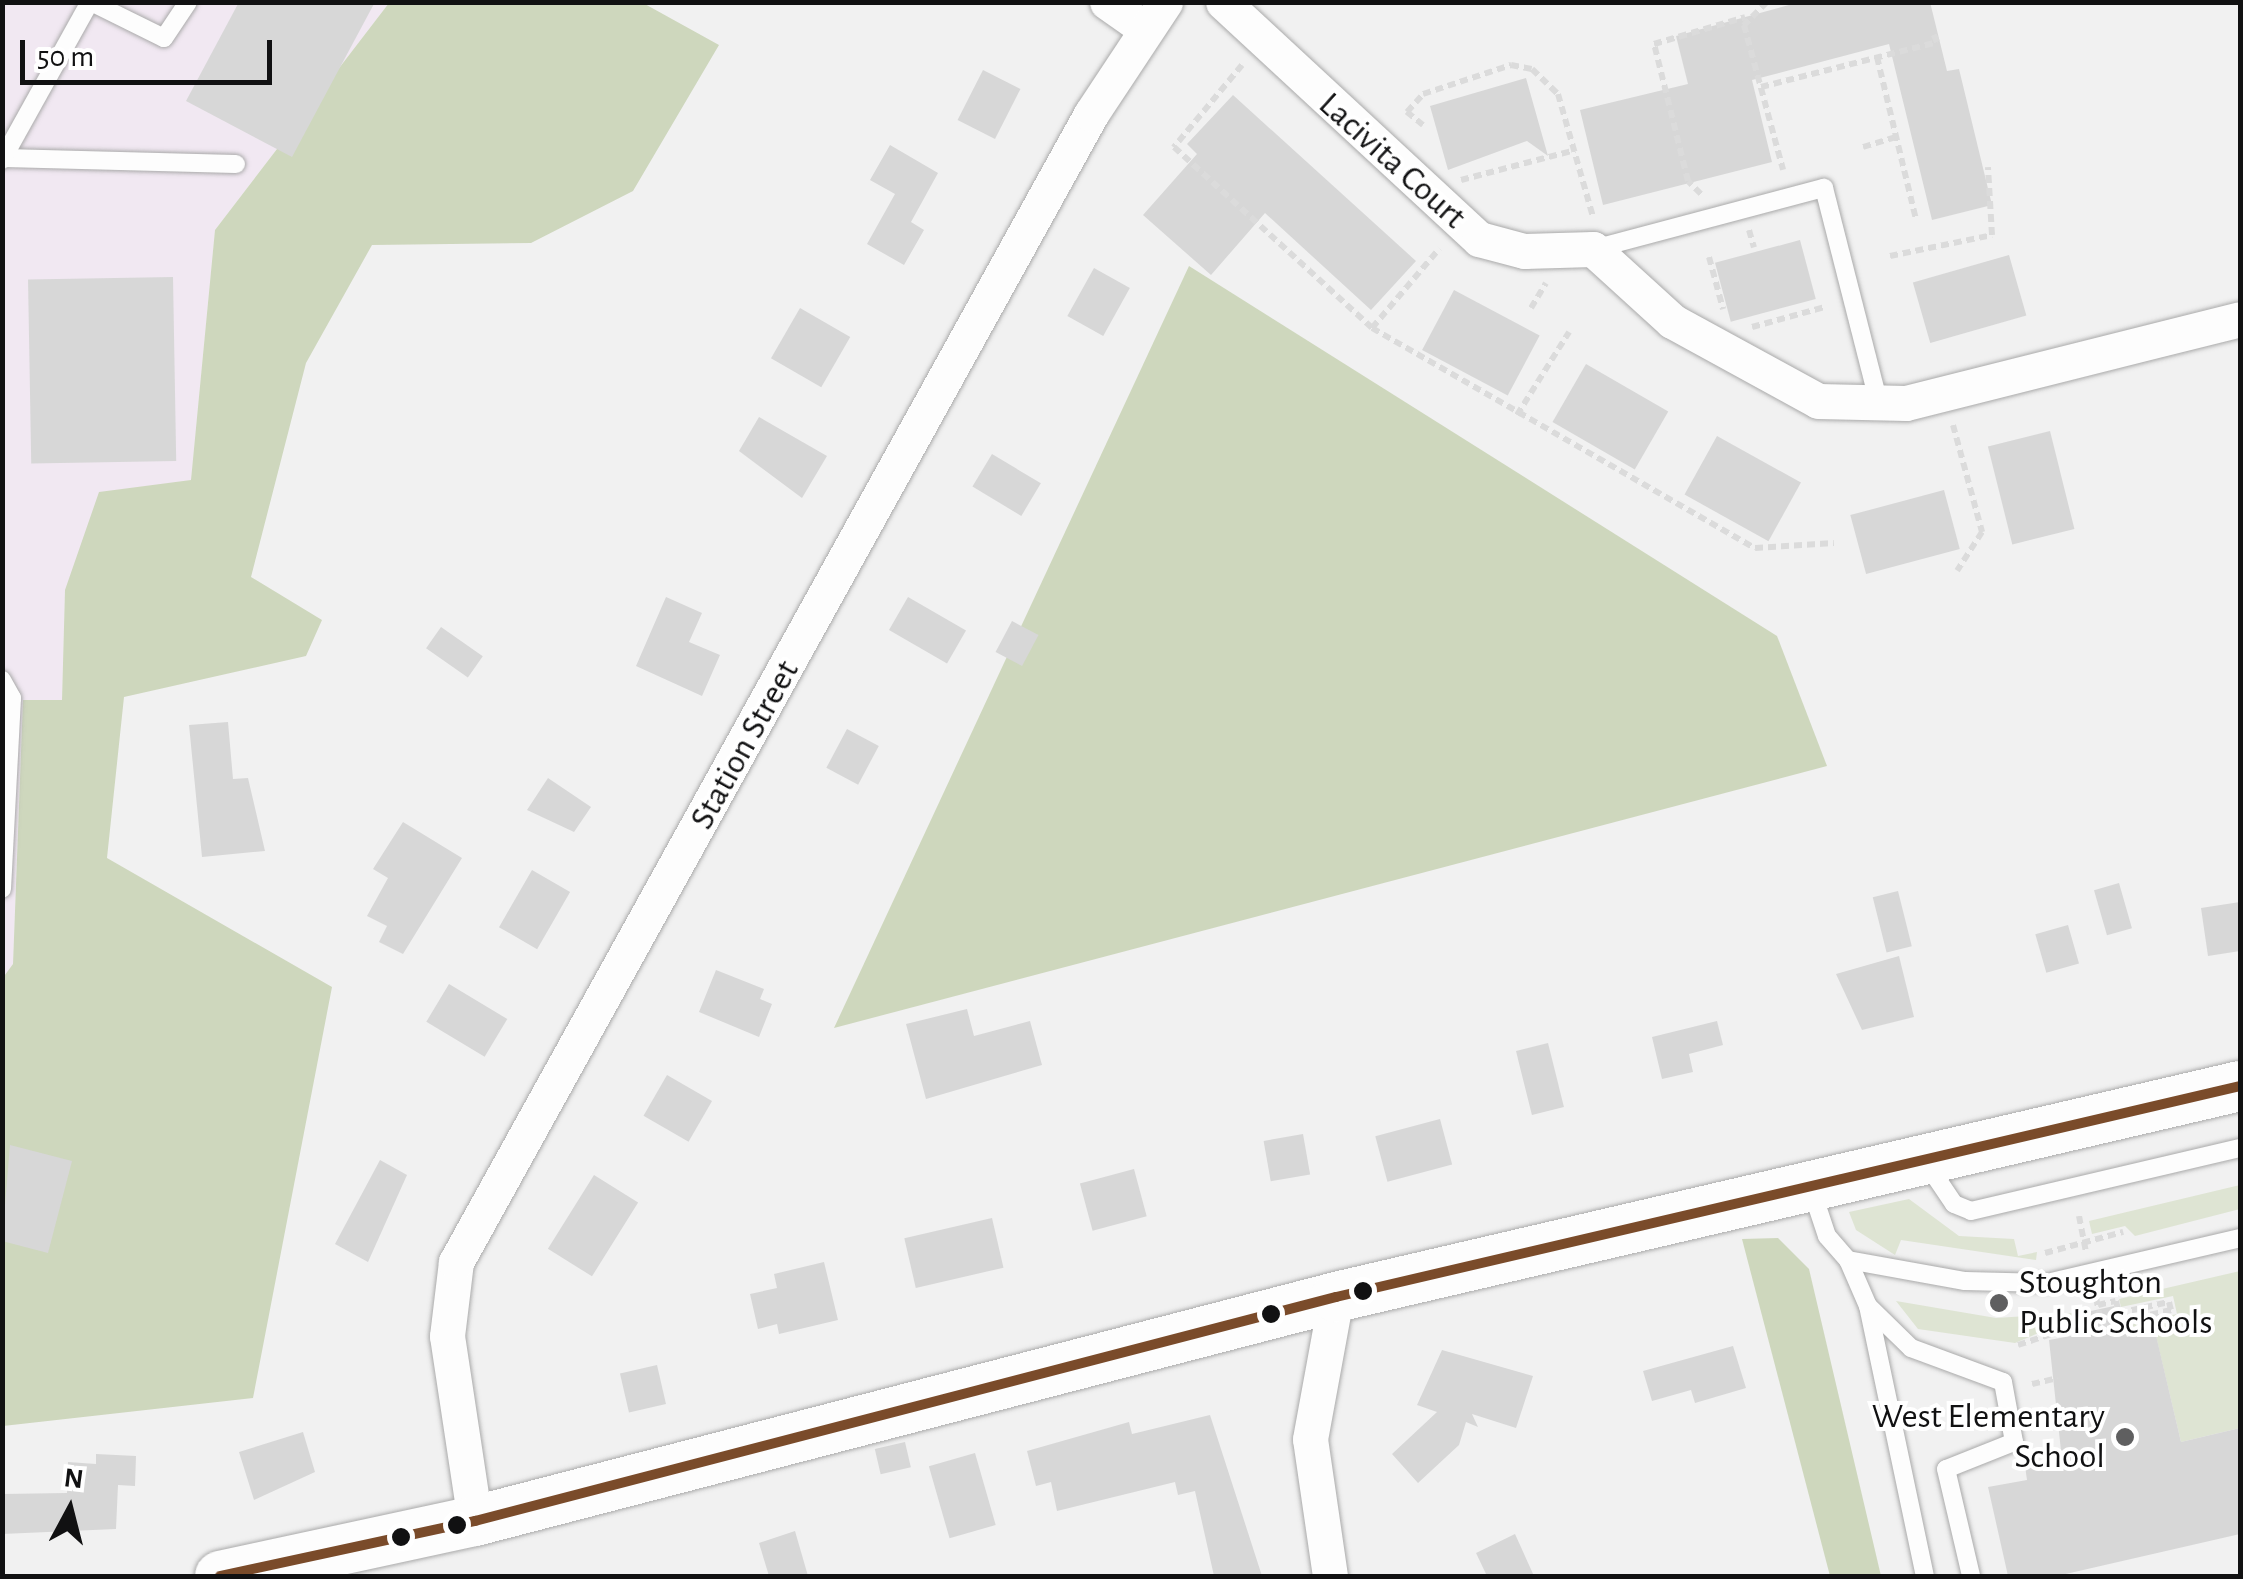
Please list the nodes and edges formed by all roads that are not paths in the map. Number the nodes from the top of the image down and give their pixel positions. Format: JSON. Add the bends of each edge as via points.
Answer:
{"nodes":[{"id":1,"x":91,"y":2,"type":"edge"},
{"id":2,"x":188,"y":2,"type":"edge"},
{"id":3,"x":1107,"y":2,"type":"edge"},
{"id":4,"x":1223,"y":2,"type":"edge"},
{"id":5,"x":1155,"y":15,"type":"edge"},
{"id":6,"x":3,"y":159,"type":"edge"},
{"id":7,"x":236,"y":164,"type":"dead end"},
{"id":8,"x":1594,"y":236,"type":"junction"},
{"id":9,"x":2240,"y":319,"type":"edge"},
{"id":10,"x":1880,"y":407,"type":"junction"},
{"id":11,"x":2,"y":680,"type":"edge"},
{"id":12,"x":2,"y":889,"type":"edge"},
{"id":13,"x":2240,"y":1086,"type":"edge"},
{"id":14,"x":2240,"y":1148,"type":"edge"},
{"id":15,"x":1924,"y":1159,"type":"junction"},
{"id":16,"x":1810,"y":1185,"type":"junction"},
{"id":17,"x":2240,"y":1238,"type":"edge"},
{"id":18,"x":1848,"y":1260,"type":"junction"},
{"id":19,"x":1336,"y":1297,"type":"junction"},
{"id":20,"x":1868,"y":1306,"type":"junction"},
{"id":21,"x":475,"y":1522,"type":"junction"},
{"id":22,"x":242,"y":1575,"type":"edge"},
{"id":23,"x":1330,"y":1576,"type":"edge"},
{"id":24,"x":1925,"y":1576,"type":"edge"},
{"id":25,"x":1971,"y":1576,"type":"edge"}],
"edges":[{"from":1,"to":2,"type":"lane","via":[[154,38],[171,34]]},
{"from":1,"to":6,"type":"lane"},
{"from":3,"to":5,"type":"street"},
{"from":4,"to":8,"type":"street","name":"Lacivita Court","via":[[1479,239],[1524,252]]},
{"from":5,"to":21,"type":"street","name":"Station Street","via":[[456,1262],[448,1336]]},
{"from":6,"to":7,"type":"lane"},
{"from":8,"to":10,"type":"street","via":[[1642,300],[1688,330],[1818,401]]},
{"from":8,"to":10,"type":"lane","name":"Lacivita Court","via":[[1824,188]]},
{"from":9,"to":10,"type":"street"},
{"from":11,"to":12,"type":"lane","via":[[12,698]]},
{"from":13,"to":15,"type":"main road"},
{"from":14,"to":15,"type":"lane","via":[[1971,1211],[1954,1204]]},
{"from":15,"to":16,"type":"main road"},
{"from":16,"to":18,"type":"lane","via":[[1826,1236]]},
{"from":16,"to":19,"type":"main road"},
{"from":17,"to":18,"type":"lane","via":[[2033,1284]]},
{"from":18,"to":20,"type":"lane"},
{"from":19,"to":21,"type":"main road"},
{"from":19,"to":23,"type":"street","via":[[1310,1438]]},
{"from":20,"to":24,"type":"lane"},
{"from":20,"to":25,"type":"lane","via":[[1911,1348],[2003,1382],[2014,1442],[1946,1469]]},
{"from":21,"to":22,"type":"main road"}]}
